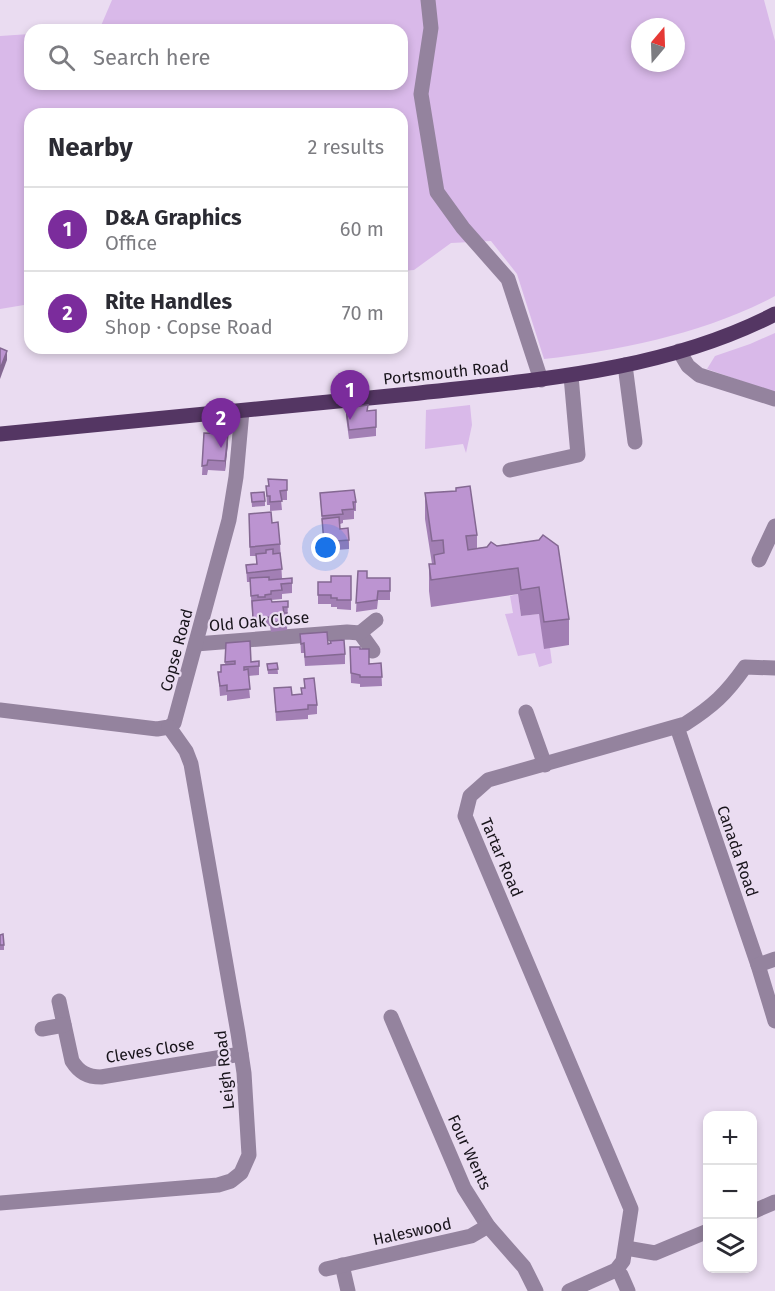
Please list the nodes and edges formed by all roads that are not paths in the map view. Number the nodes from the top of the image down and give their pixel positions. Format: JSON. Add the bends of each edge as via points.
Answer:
{"nodes":[{"id":1,"x":428,"y":0,"type":"edge"},
{"id":2,"x":775,"y":314,"type":"edge"},
{"id":3,"x":679,"y":351,"type":"junction"},
{"id":4,"x":625,"y":365,"type":"junction"},
{"id":5,"x":571,"y":376,"type":"junction"},
{"id":6,"x":541,"y":380,"type":"junction"},
{"id":7,"x":775,"y":399,"type":"edge"},
{"id":8,"x":242,"y":411,"type":"junction"},
{"id":9,"x":0,"y":434,"type":"edge"},
{"id":10,"x":635,"y":442,"type":"dead end"},
{"id":11,"x":510,"y":470,"type":"dead end"},
{"id":12,"x":775,"y":526,"type":"edge"},
{"id":13,"x":759,"y":560,"type":"dead end"},
{"id":14,"x":375,"y":620,"type":"dead end"},
{"id":15,"x":360,"y":633,"type":"junction"},
{"id":16,"x":196,"y":644,"type":"junction"},
{"id":17,"x":373,"y":651,"type":"dead end"},
{"id":18,"x":775,"y":668,"type":"edge"},
{"id":19,"x":0,"y":710,"type":"edge"},
{"id":20,"x":526,"y":712,"type":"dead end"},
{"id":21,"x":169,"y":727,"type":"junction"},
{"id":22,"x":677,"y":727,"type":"junction"},
{"id":23,"x":544,"y":765,"type":"junction"},
{"id":24,"x":775,"y":959,"type":"edge"},
{"id":25,"x":758,"y":965,"type":"junction"},
{"id":26,"x":59,"y":1001,"type":"dead end"},
{"id":27,"x":391,"y":1017,"type":"dead end"},
{"id":28,"x":775,"y":1021,"type":"edge"},
{"id":29,"x":64,"y":1025,"type":"junction"},
{"id":30,"x":42,"y":1029,"type":"dead end"},
{"id":31,"x":241,"y":1054,"type":"junction"},
{"id":32,"x":775,"y":1202,"type":"edge"},
{"id":33,"x":0,"y":1203,"type":"edge"},
{"id":34,"x":757,"y":1210,"type":"edge"},
{"id":35,"x":488,"y":1226,"type":"junction"},
{"id":36,"x":703,"y":1233,"type":"edge"},
{"id":37,"x":626,"y":1248,"type":"junction"},
{"id":38,"x":342,"y":1265,"type":"junction"},
{"id":39,"x":326,"y":1269,"type":"dead end"},
{"id":40,"x":616,"y":1270,"type":"junction"},
{"id":41,"x":348,"y":1291,"type":"edge"},
{"id":42,"x":536,"y":1291,"type":"edge"},
{"id":43,"x":569,"y":1291,"type":"edge"},
{"id":44,"x":628,"y":1291,"type":"edge"}],
"edges":[{"from":1,"to":6,"type":"street","via":[[431,28],[422,94],[437,192],[508,279]]},
{"from":2,"to":3,"type":"main road","name":"Portsmouth Road","via":[[745,329]]},
{"from":3,"to":4,"type":"main road","name":"Portsmouth Road"},
{"from":3,"to":7,"type":"street","via":[[699,375]]},
{"from":4,"to":5,"type":"main road","name":"Portsmouth Road"},
{"from":4,"to":10,"type":"street"},
{"from":5,"to":6,"type":"main road","name":"Portsmouth Road"},
{"from":5,"to":11,"type":"street","via":[[578,455]]},
{"from":6,"to":8,"type":"main road","name":"Portsmouth Road"},
{"from":8,"to":9,"type":"main road","name":"Portsmouth Road"},
{"from":8,"to":16,"type":"street","name":"Copse Road","via":[[229,520]]},
{"from":12,"to":13,"type":"street"},
{"from":14,"to":15,"type":"street"},
{"from":15,"to":16,"type":"street","name":"Old Oak Close"},
{"from":15,"to":17,"type":"street"},
{"from":16,"to":21,"type":"street","name":"Copse Road","via":[[177,717]]},
{"from":18,"to":22,"type":"street","name":"Tartar Road","via":[[745,667],[710,708]]},
{"from":19,"to":21,"type":"street","via":[[157,729]]},
{"from":20,"to":23,"type":"street"},
{"from":21,"to":31,"type":"street","name":"Leigh Road","via":[[191,764]]},
{"from":22,"to":23,"type":"street","name":"Tartar Road"},
{"from":22,"to":25,"type":"street","name":"Canada Road"},
{"from":23,"to":37,"type":"street","name":"Tartar Road","via":[[488,780],[470,796],[465,816],[631,1209]]},
{"from":24,"to":25,"type":"street"},
{"from":25,"to":28,"type":"street","name":"Canada Road"},
{"from":26,"to":29,"type":"street","name":"Cleves Close"},
{"from":27,"to":35,"type":"street","name":"Four Wents","via":[[464,1188]]},
{"from":29,"to":30,"type":"street"},
{"from":29,"to":31,"type":"street","name":"Cleves Close","via":[[72,1061],[81,1072],[94,1077]]},
{"from":31,"to":33,"type":"street","name":"Leigh Road","via":[[249,1155],[245,1168],[231,1181]]},
{"from":32,"to":34,"type":"street"},
{"from":35,"to":38,"type":"street","name":"Haleswood","via":[[471,1236]]},
{"from":35,"to":42,"type":"street","name":"Four Wents","via":[[524,1268]]},
{"from":36,"to":37,"type":"street","via":[[655,1253]]},
{"from":37,"to":40,"type":"street","name":"Tartar Road"},
{"from":38,"to":39,"type":"street","name":"Haleswood"},
{"from":38,"to":41,"type":"street"},
{"from":40,"to":43,"type":"street"},
{"from":40,"to":44,"type":"street"}]}
